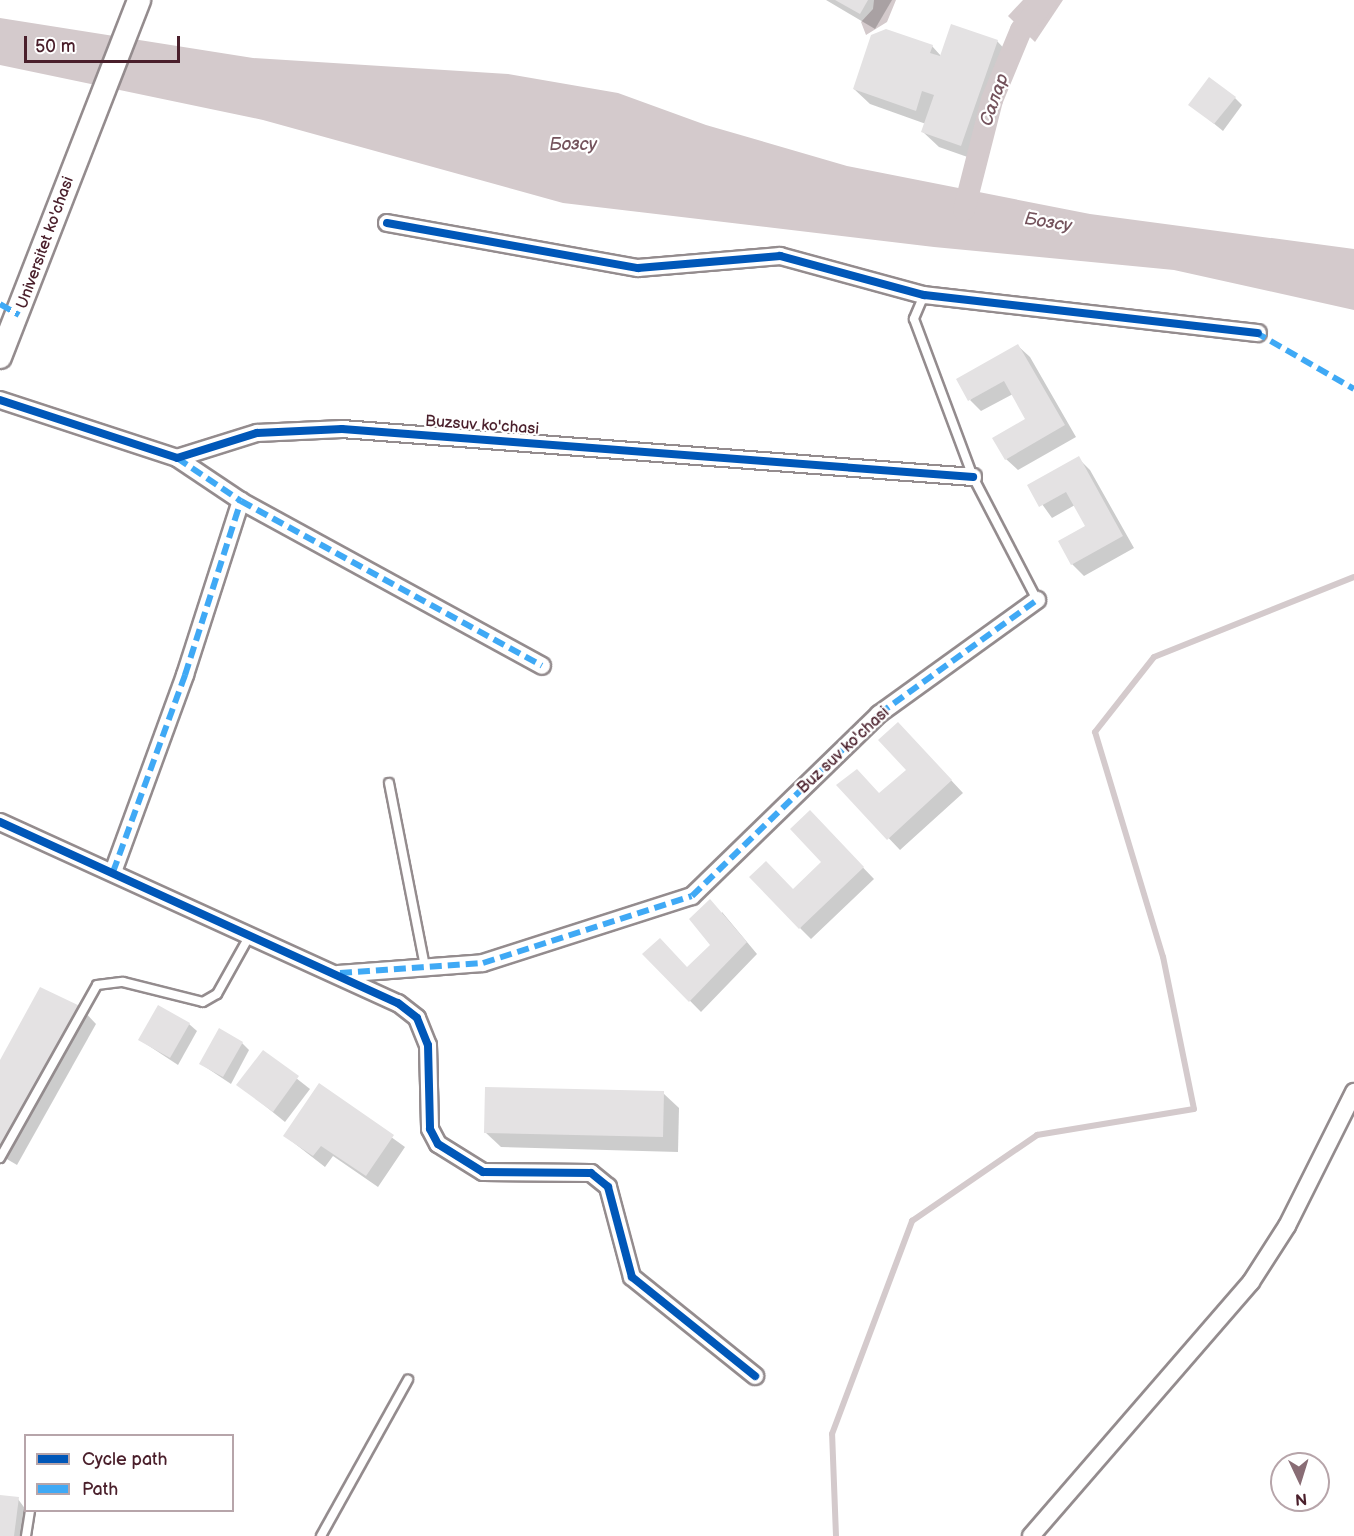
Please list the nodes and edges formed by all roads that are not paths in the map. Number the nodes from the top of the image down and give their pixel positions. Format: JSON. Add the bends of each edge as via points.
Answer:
{"nodes":[{"id":1,"x":139,"y":0,"type":"edge"},
{"id":2,"x":387,"y":223,"type":"dead end"},
{"id":3,"x":924,"y":295,"type":"junction"},
{"id":4,"x":1258,"y":333,"type":"dead end"},
{"id":5,"x":0,"y":357,"type":"edge"},
{"id":6,"x":0,"y":400,"type":"edge"},
{"id":7,"x":177,"y":458,"type":"junction"},
{"id":8,"x":973,"y":477,"type":"junction"},
{"id":9,"x":241,"y":501,"type":"junction"},
{"id":10,"x":1037,"y":600,"type":"joint"},
{"id":11,"x":542,"y":666,"type":"dead end"},
{"id":12,"x":389,"y":783,"type":"dead end"},
{"id":13,"x":0,"y":822,"type":"edge"},
{"id":14,"x":112,"y":872,"type":"junction"},
{"id":15,"x":250,"y":935,"type":"junction"},
{"id":16,"x":425,"y":967,"type":"junction"},
{"id":17,"x":334,"y":974,"type":"junction"},
{"id":18,"x":1354,"y":1092,"type":"edge"},
{"id":19,"x":0,"y":1158,"type":"edge"},
{"id":20,"x":755,"y":1376,"type":"dead end"},
{"id":21,"x":408,"y":1380,"type":"dead end"},
{"id":22,"x":30,"y":1512,"type":"edge"},
{"id":23,"x":26,"y":1536,"type":"edge"},
{"id":24,"x":321,"y":1536,"type":"edge"},
{"id":25,"x":1031,"y":1536,"type":"edge"}],
"edges":[{"from":1,"to":5,"type":"main road","name":"Universitet ko'chasi","via":[[20,315]]},
{"from":2,"to":3,"type":"street","via":[[638,268],[780,256]]},
{"from":3,"to":4,"type":"street"},
{"from":3,"to":8,"type":"lane","name":"Buz suv ko'chasi","via":[[914,319]]},
{"from":6,"to":7,"type":"street"},
{"from":7,"to":8,"type":"street","name":"Buzsuv ko'chasi","via":[[257,433],[342,429]]},
{"from":7,"to":9,"type":"street"},
{"from":8,"to":10,"type":"lane","name":"Buz suv ko'chasi"},
{"from":9,"to":11,"type":"street"},
{"from":9,"to":14,"type":"street","via":[[185,675]]},
{"from":10,"to":16,"type":"street","name":"Buz suv ko'chasi","via":[[879,714],[692,896],[483,963]]},
{"from":12,"to":16,"type":"lane"},
{"from":13,"to":14,"type":"street"},
{"from":14,"to":15,"type":"street"},
{"from":15,"to":17,"type":"street"},
{"from":15,"to":19,"type":"lane","via":[[217,994],[203,1002],[123,982],[97,986]]},
{"from":16,"to":17,"type":"street","name":"Buz suv ko'chasi"},
{"from":17,"to":20,"type":"street","via":[[398,1003],[417,1017],[428,1045],[430,1129],[438,1144],[483,1172],[591,1173],[608,1187],[632,1277]]},
{"from":18,"to":25,"type":"street","via":[[1287,1226],[1251,1282]]},
{"from":21,"to":24,"type":"lane"},
{"from":22,"to":23,"type":"lane"}]}
